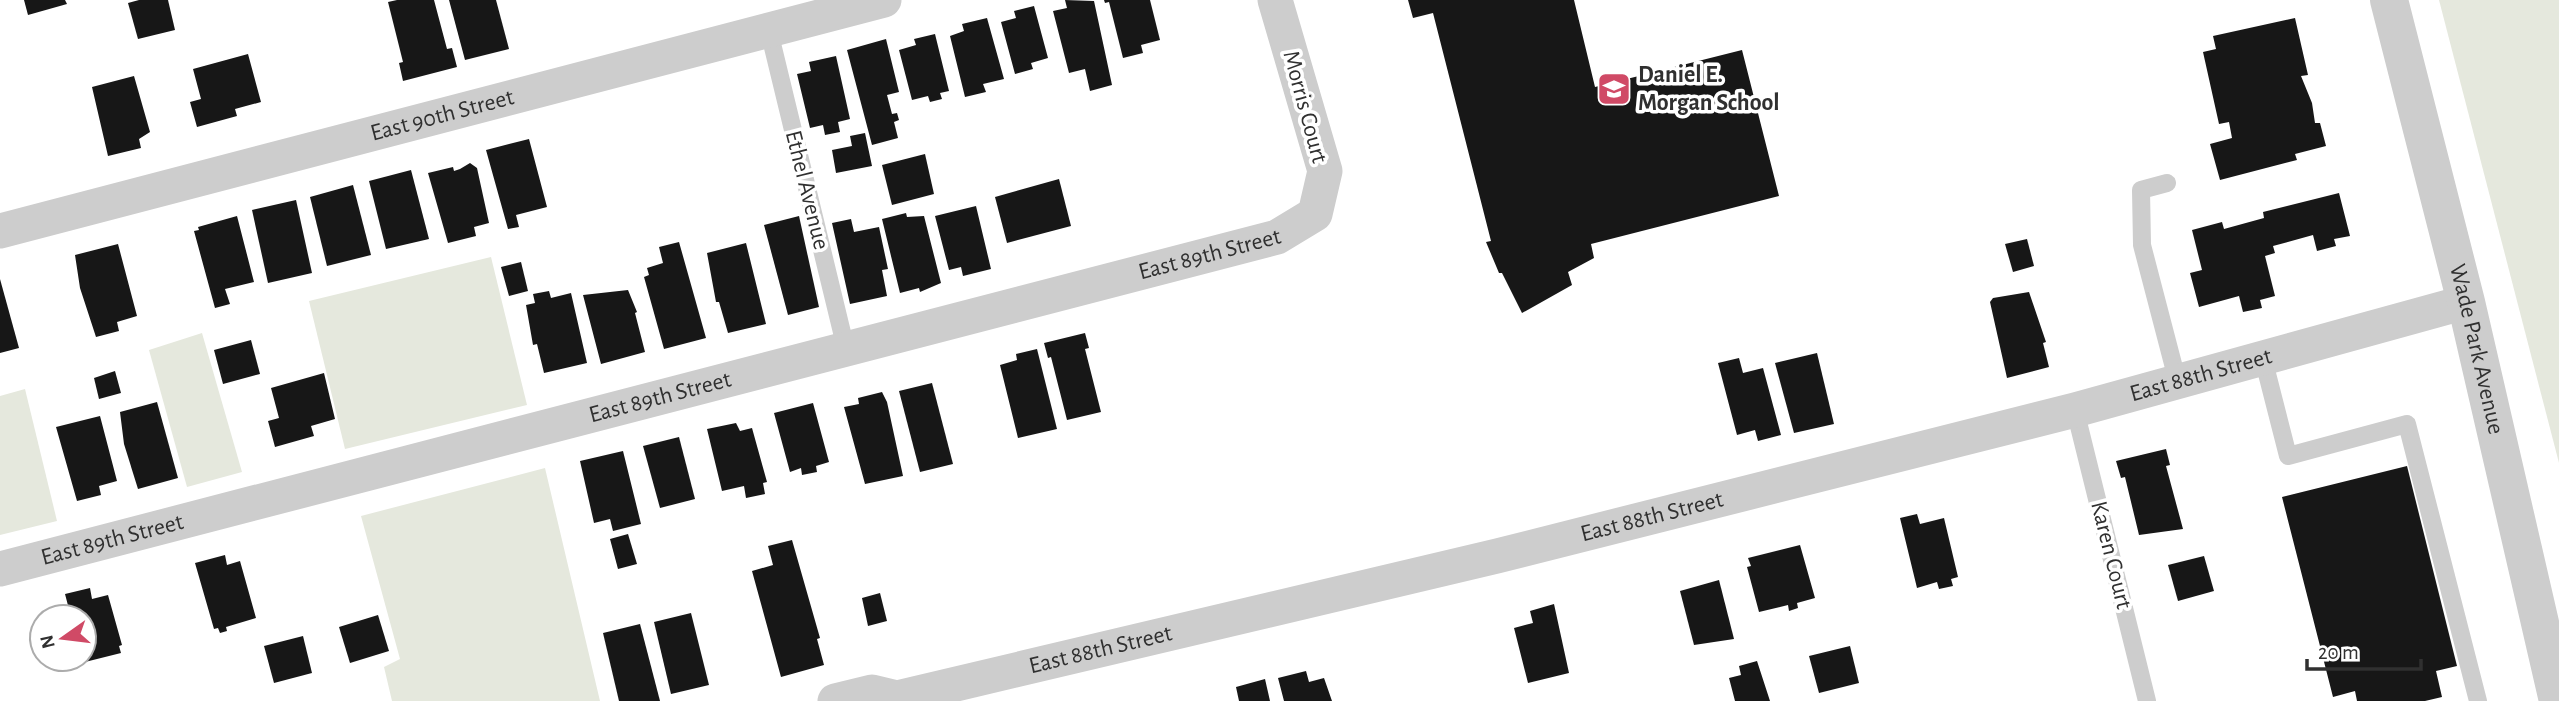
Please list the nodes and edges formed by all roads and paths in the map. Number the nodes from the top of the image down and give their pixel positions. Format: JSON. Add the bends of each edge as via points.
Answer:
{"nodes":[{"id":1,"x":884,"y":0,"type":"edge"},
{"id":2,"x":1275,"y":0,"type":"edge"},
{"id":3,"x":2389,"y":0,"type":"edge"},
{"id":4,"x":769,"y":31,"type":"junction"},
{"id":5,"x":2167,"y":183,"type":"dead end"},
{"id":6,"x":1315,"y":215,"type":"joint"},
{"id":7,"x":0,"y":231,"type":"edge"},
{"id":8,"x":2466,"y":302,"type":"junction"},
{"id":9,"x":846,"y":349,"type":"junction"},
{"id":10,"x":2263,"y":358,"type":"junction"},
{"id":11,"x":2178,"y":383,"type":"junction"},
{"id":12,"x":2074,"y":410,"type":"junction"},
{"id":13,"x":0,"y":569,"type":"edge"},
{"id":14,"x":897,"y":700,"type":"edge"},
{"id":15,"x":835,"y":701,"type":"edge"},
{"id":16,"x":2147,"y":701,"type":"edge"},
{"id":17,"x":2478,"y":701,"type":"edge"},
{"id":18,"x":2558,"y":701,"type":"edge"}],
"edges":[{"from":1,"to":4,"type":"street","name":"East 90th Street"},
{"from":2,"to":6,"type":"street","name":"Morris Court","via":[[1325,171]]},
{"from":3,"to":8,"type":"street","name":"Wade Park Avenue"},
{"from":4,"to":7,"type":"street","name":"East 90th Street"},
{"from":4,"to":9,"type":"lane","name":"Ethel Avenue"},
{"from":5,"to":11,"type":"lane","via":[[2141,190],[2142,245]]},
{"from":6,"to":9,"type":"street","name":"East 89th Street","via":[[1277,237]]},
{"from":8,"to":10,"type":"street","name":"East 88th Street"},
{"from":8,"to":18,"type":"street","name":"Wade Park Avenue"},
{"from":9,"to":13,"type":"street","name":"East 89th Street"},
{"from":10,"to":11,"type":"street","name":"East 88th Street"},
{"from":10,"to":17,"type":"lane","via":[[2288,456],[2407,424]]},
{"from":11,"to":12,"type":"street","name":"East 88th Street"},
{"from":12,"to":14,"type":"street","name":"East 88th Street"},
{"from":12,"to":16,"type":"lane","name":"Karen Court"},
{"from":14,"to":15,"type":"street","name":"East 88th Street","via":[[872,692]]}]}
